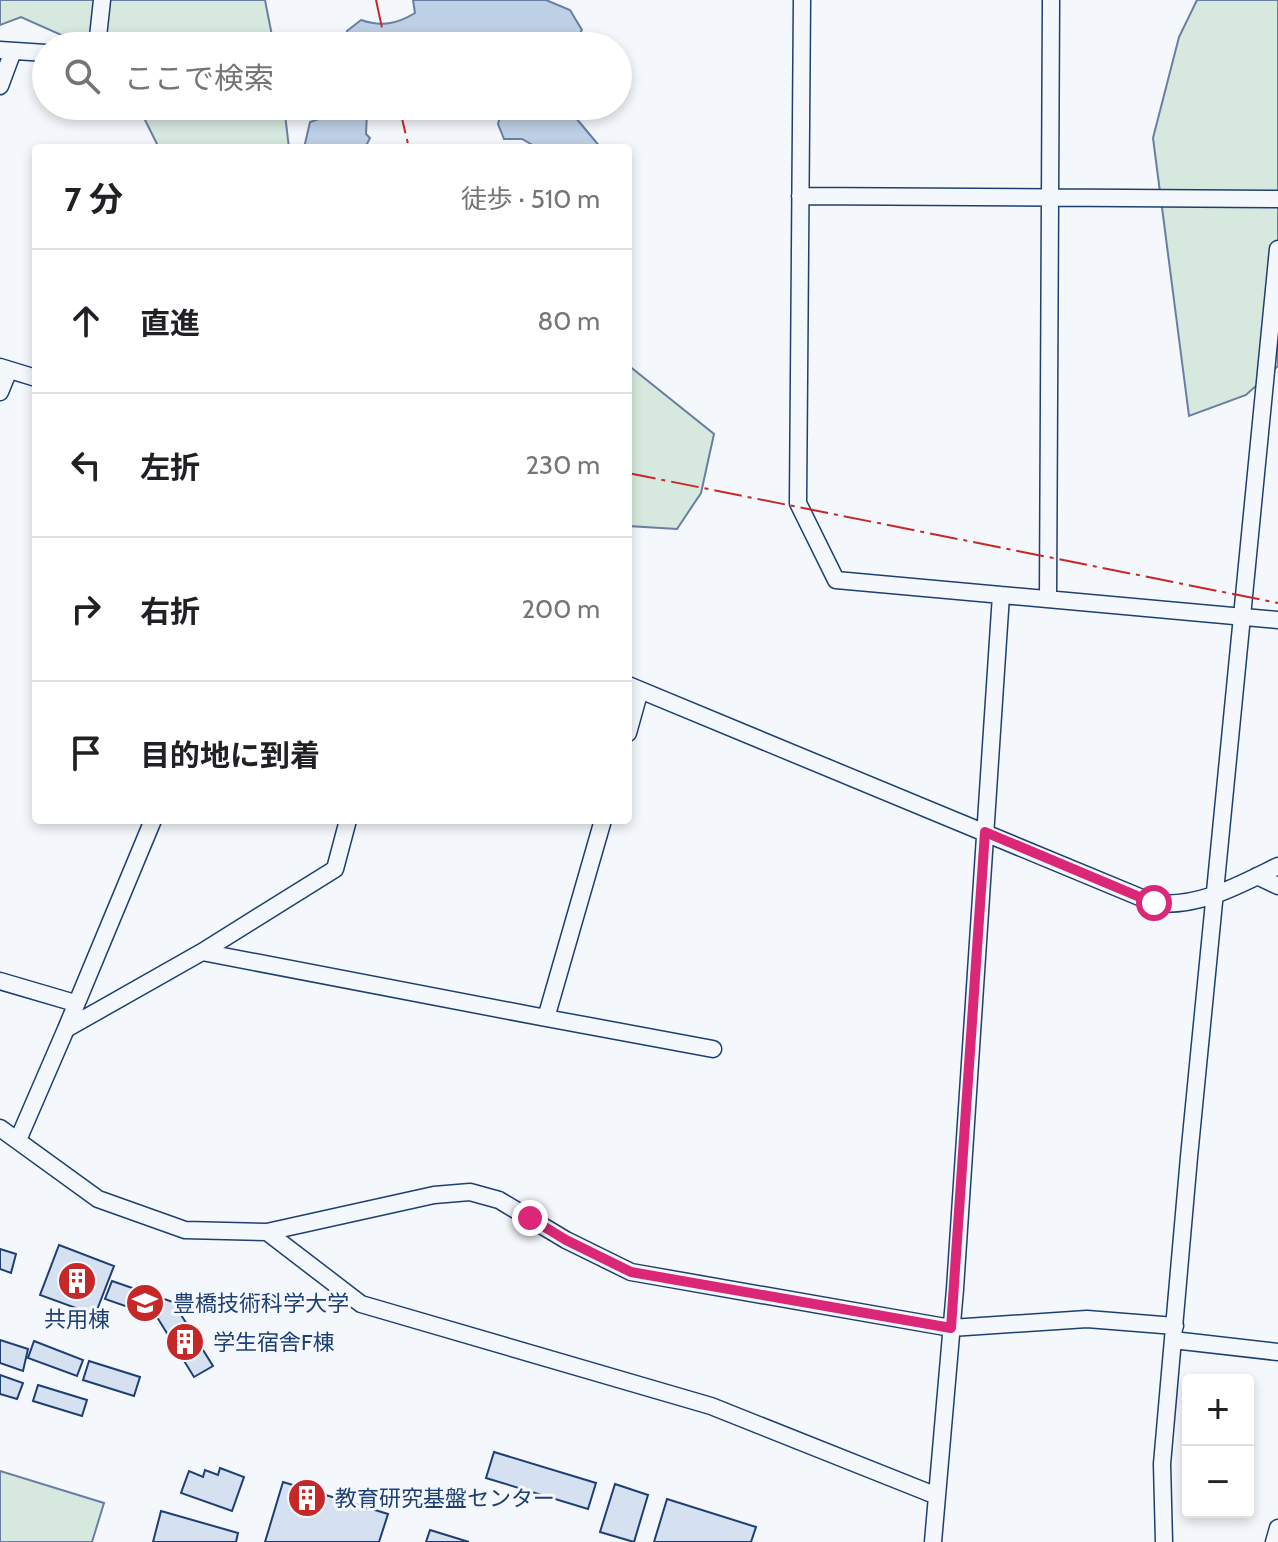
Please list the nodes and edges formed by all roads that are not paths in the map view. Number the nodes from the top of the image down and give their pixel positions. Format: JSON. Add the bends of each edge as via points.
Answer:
{"nodes":[{"id":1,"x":102,"y":0,"type":"edge"},
{"id":2,"x":802,"y":0,"type":"edge"},
{"id":3,"x":1051,"y":0,"type":"edge"},
{"id":4,"x":99,"y":32,"type":"edge"},
{"id":5,"x":6,"y":50,"type":"edge"},
{"id":6,"x":32,"y":52,"type":"edge"},
{"id":7,"x":0,"y":86,"type":"edge"},
{"id":8,"x":800,"y":196,"type":"junction"},
{"id":9,"x":1050,"y":198,"type":"junction"},
{"id":10,"x":1278,"y":199,"type":"edge"},
{"id":11,"x":1278,"y":249,"type":"edge"},
{"id":12,"x":5,"y":368,"type":"edge"},
{"id":13,"x":32,"y":377,"type":"edge"},
{"id":14,"x":0,"y":392,"type":"edge"},
{"id":15,"x":1001,"y":595,"type":"junction"},
{"id":16,"x":1048,"y":599,"type":"junction"},
{"id":17,"x":1242,"y":617,"type":"junction"},
{"id":18,"x":1278,"y":620,"type":"edge"},
{"id":19,"x":634,"y":688,"type":"edge"},
{"id":20,"x":151,"y":824,"type":"edge"},
{"id":21,"x":347,"y":824,"type":"edge"},
{"id":22,"x":602,"y":824,"type":"edge"},
{"id":23,"x":985,"y":832,"type":"junction"},
{"id":24,"x":1278,"y":866,"type":"edge"},
{"id":25,"x":1257,"y":876,"type":"junction"},
{"id":26,"x":1278,"y":886,"type":"edge"},
{"id":27,"x":1215,"y":896,"type":"junction"},
{"id":28,"x":202,"y":952,"type":"junction"},
{"id":29,"x":0,"y":981,"type":"edge"},
{"id":30,"x":75,"y":1003,"type":"junction"},
{"id":31,"x":546,"y":1018,"type":"junction"},
{"id":32,"x":66,"y":1029,"type":"junction"},
{"id":33,"x":713,"y":1049,"type":"dead end"},
{"id":34,"x":0,"y":1128,"type":"edge"},
{"id":35,"x":18,"y":1140,"type":"junction"},
{"id":36,"x":267,"y":1232,"type":"junction"},
{"id":37,"x":951,"y":1328,"type":"junction"},
{"id":38,"x":1174,"y":1333,"type":"junction"},
{"id":39,"x":1278,"y":1352,"type":"edge"},
{"id":40,"x":937,"y":1496,"type":"junction"},
{"id":41,"x":1278,"y":1528,"type":"edge"},
{"id":42,"x":933,"y":1542,"type":"edge"},
{"id":43,"x":1164,"y":1542,"type":"edge"},
{"id":44,"x":1274,"y":1542,"type":"edge"}],
"edges":[{"from":1,"to":4,"type":"street"},
{"from":2,"to":8,"type":"street"},
{"from":3,"to":9,"type":"street"},
{"from":5,"to":6,"type":"street"},
{"from":5,"to":7,"type":"street"},
{"from":8,"to":9,"type":"street"},
{"from":8,"to":15,"type":"street","via":[[798,503],[813,539],[836,580]]},
{"from":9,"to":10,"type":"street"},
{"from":9,"to":16,"type":"street"},
{"from":11,"to":17,"type":"street"},
{"from":12,"to":13,"type":"street"},
{"from":12,"to":14,"type":"street"},
{"from":15,"to":16,"type":"street"},
{"from":15,"to":23,"type":"street"},
{"from":16,"to":17,"type":"street"},
{"from":17,"to":18,"type":"street"},
{"from":17,"to":27,"type":"street"},
{"from":19,"to":23,"type":"street"},
{"from":20,"to":30,"type":"street"},
{"from":21,"to":28,"type":"street","via":[[335,869]]},
{"from":22,"to":31,"type":"street"},
{"from":23,"to":27,"type":"street","via":[[1154,903]]},
{"from":23,"to":37,"type":"street"},
{"from":24,"to":25,"type":"street"},
{"from":25,"to":26,"type":"street"},
{"from":25,"to":27,"type":"street"},
{"from":27,"to":38,"type":"street"},
{"from":28,"to":31,"type":"street"},
{"from":28,"to":32,"type":"street"},
{"from":29,"to":30,"type":"street"},
{"from":30,"to":32,"type":"street"},
{"from":31,"to":33,"type":"street"},
{"from":32,"to":35,"type":"street"},
{"from":34,"to":35,"type":"street"},
{"from":35,"to":36,"type":"street","via":[[98,1199],[185,1230]]},
{"from":36,"to":37,"type":"street","via":[[434,1195],[470,1192],[499,1200],[631,1272]]},
{"from":36,"to":40,"type":"street","via":[[361,1304],[711,1406]]},
{"from":37,"to":38,"type":"street","via":[[1087,1319]]},
{"from":37,"to":40,"type":"street"},
{"from":38,"to":39,"type":"street"},
{"from":38,"to":43,"type":"street","via":[[1162,1464]]},
{"from":40,"to":42,"type":"street"},
{"from":41,"to":44,"type":"street"}]}
